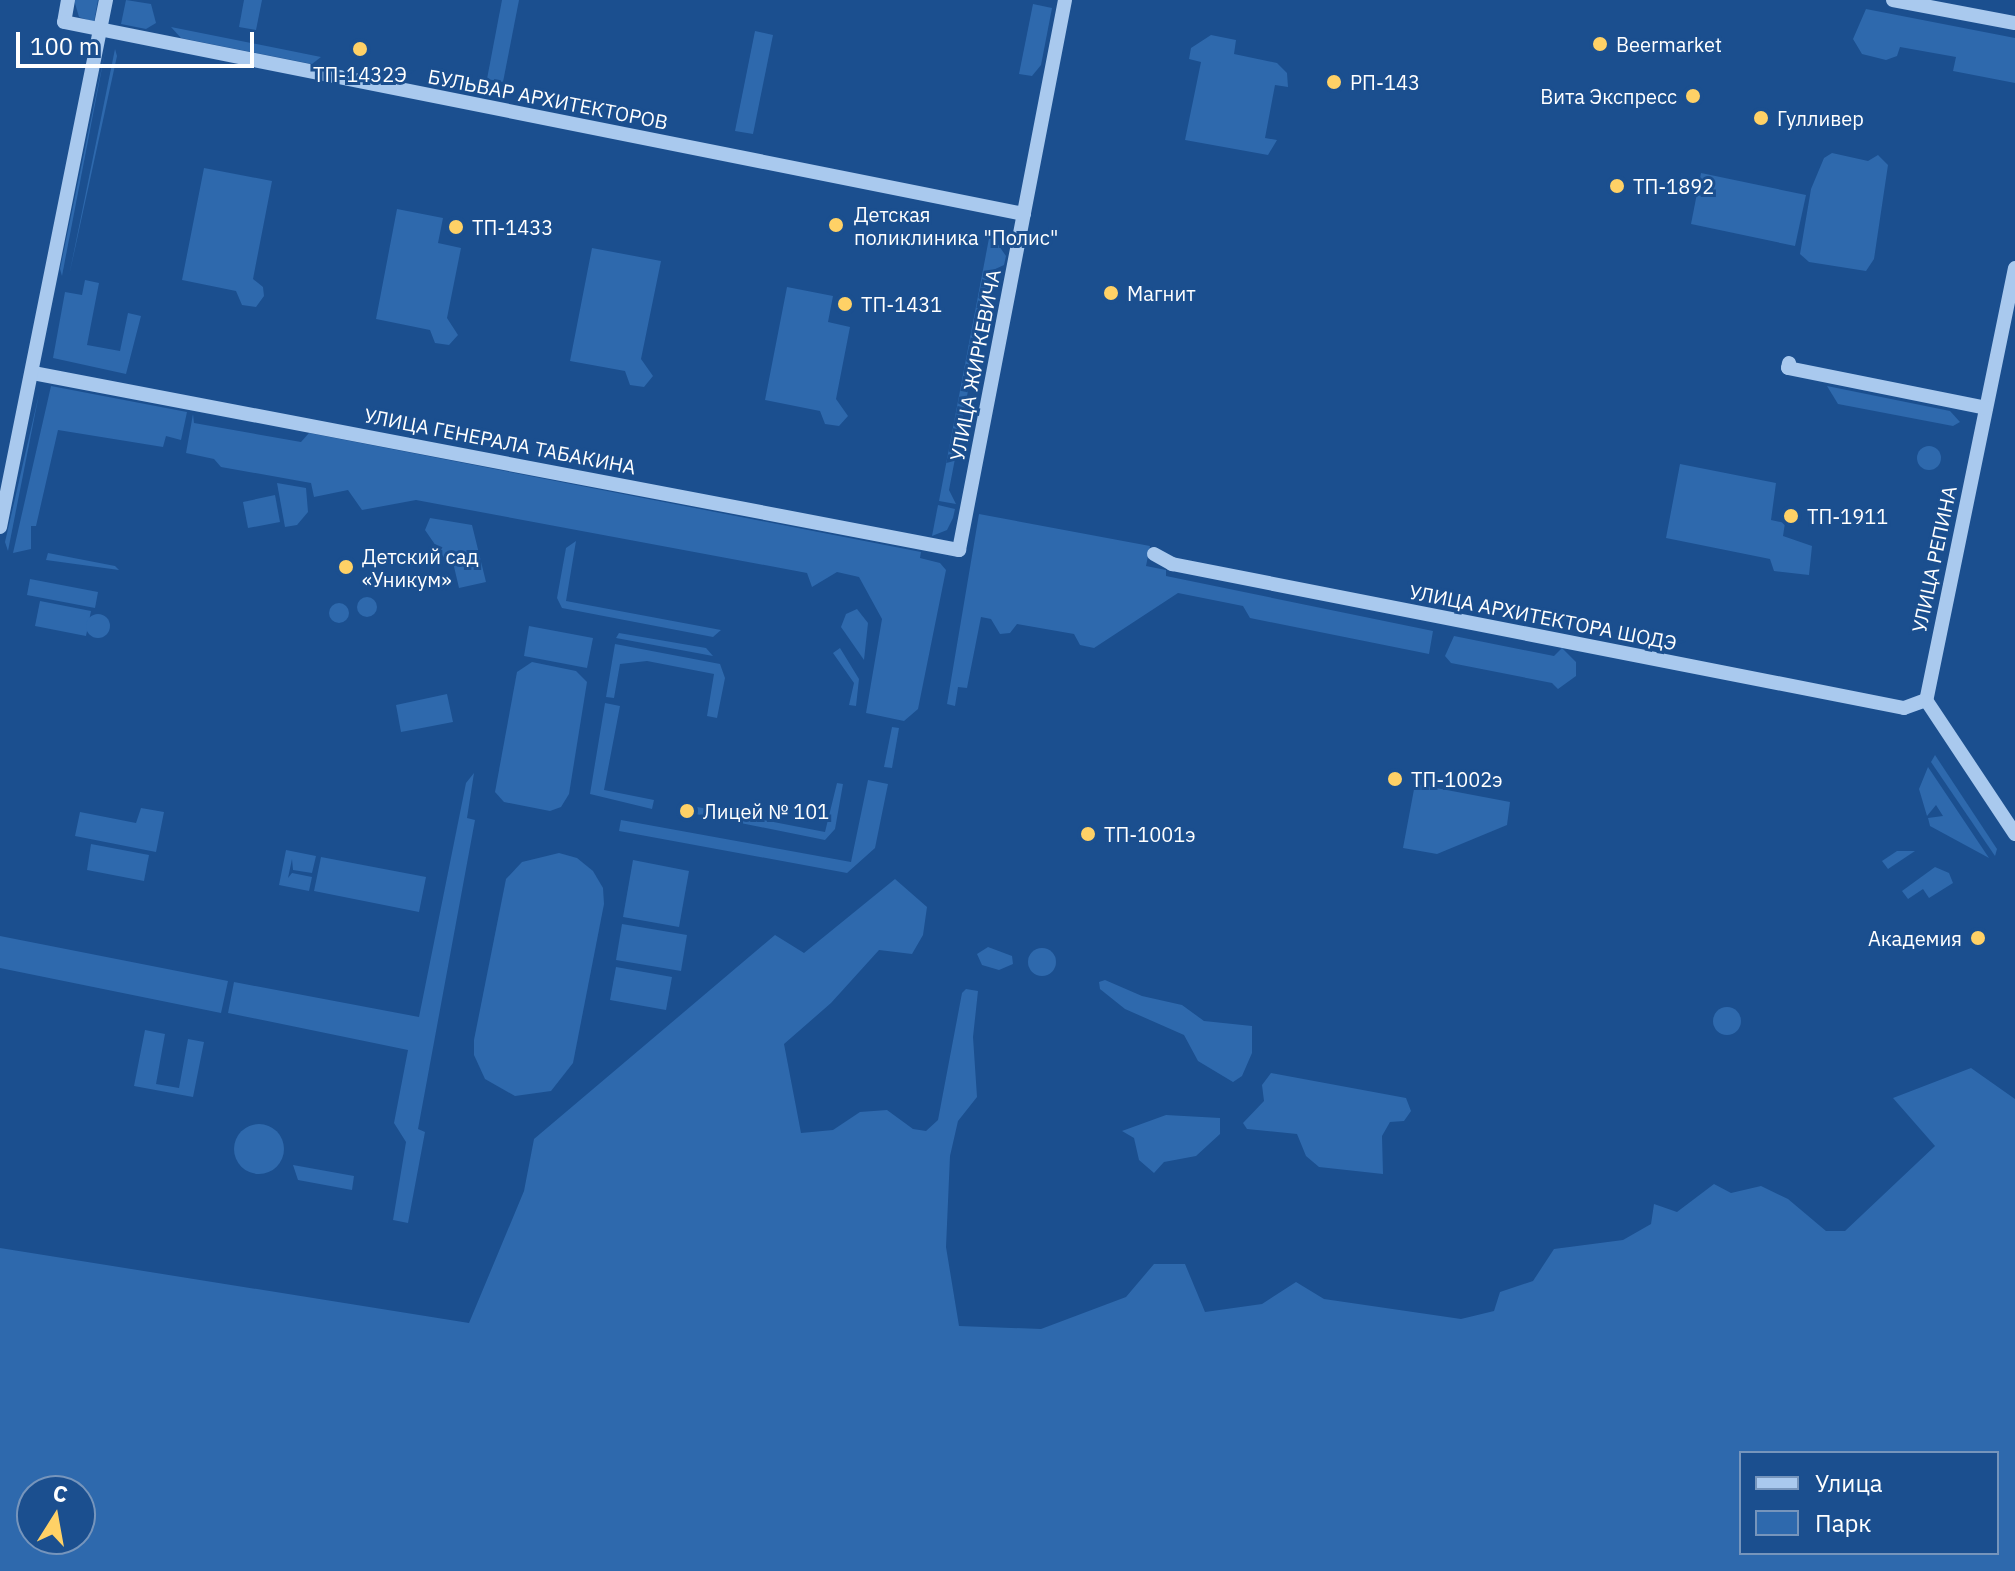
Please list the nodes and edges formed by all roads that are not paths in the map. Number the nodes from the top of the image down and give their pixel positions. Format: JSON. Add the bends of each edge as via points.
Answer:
{"nodes":[{"id":1,"x":68,"y":0,"type":"edge"},
{"id":2,"x":106,"y":0,"type":"edge"},
{"id":3,"x":1065,"y":0,"type":"edge"},
{"id":4,"x":1893,"y":0,"type":"edge"},
{"id":5,"x":2015,"y":23,"type":"edge"},
{"id":6,"x":100,"y":29,"type":"junction"},
{"id":7,"x":1024,"y":214,"type":"junction"},
{"id":8,"x":2015,"y":268,"type":"edge"},
{"id":9,"x":1789,"y":363,"type":"dead end"},
{"id":10,"x":33,"y":373,"type":"junction"},
{"id":11,"x":1986,"y":408,"type":"junction"},
{"id":12,"x":0,"y":527,"type":"edge"},
{"id":13,"x":959,"y":550,"type":"joint"},
{"id":14,"x":1154,"y":554,"type":"dead end"},
{"id":15,"x":1926,"y":700,"type":"junction"},
{"id":16,"x":2015,"y":834,"type":"edge"}],
"edges":[{"from":1,"to":6,"type":"street","name":"БУЛЬВАР АРХИТЕКТОРОВ","via":[[64,22]]},
{"from":2,"to":6,"type":"street"},
{"from":3,"to":7,"type":"street","name":"УЛИЦА ЖИРКЕВИЧА"},
{"from":4,"to":5,"type":"street"},
{"from":6,"to":7,"type":"street","name":"БУЛЬВАР АРХИТЕКТОРОВ"},
{"from":6,"to":10,"type":"street"},
{"from":7,"to":13,"type":"street","name":"УЛИЦА ЖИРКЕВИЧА"},
{"from":8,"to":11,"type":"street","name":"УЛИЦА РЕПИНА"},
{"from":9,"to":11,"type":"street","via":[[1788,368]]},
{"from":10,"to":12,"type":"street"},
{"from":10,"to":13,"type":"street","name":"УЛИЦА ГЕНЕРАЛА ТАБАКИНА"},
{"from":11,"to":15,"type":"street","name":"УЛИЦА РЕПИНА"},
{"from":14,"to":15,"type":"street","name":"УЛИЦА АРХИТЕКТОРА ШОДЭ","via":[[1172,564],[1904,708]]},
{"from":15,"to":16,"type":"street"}]}
